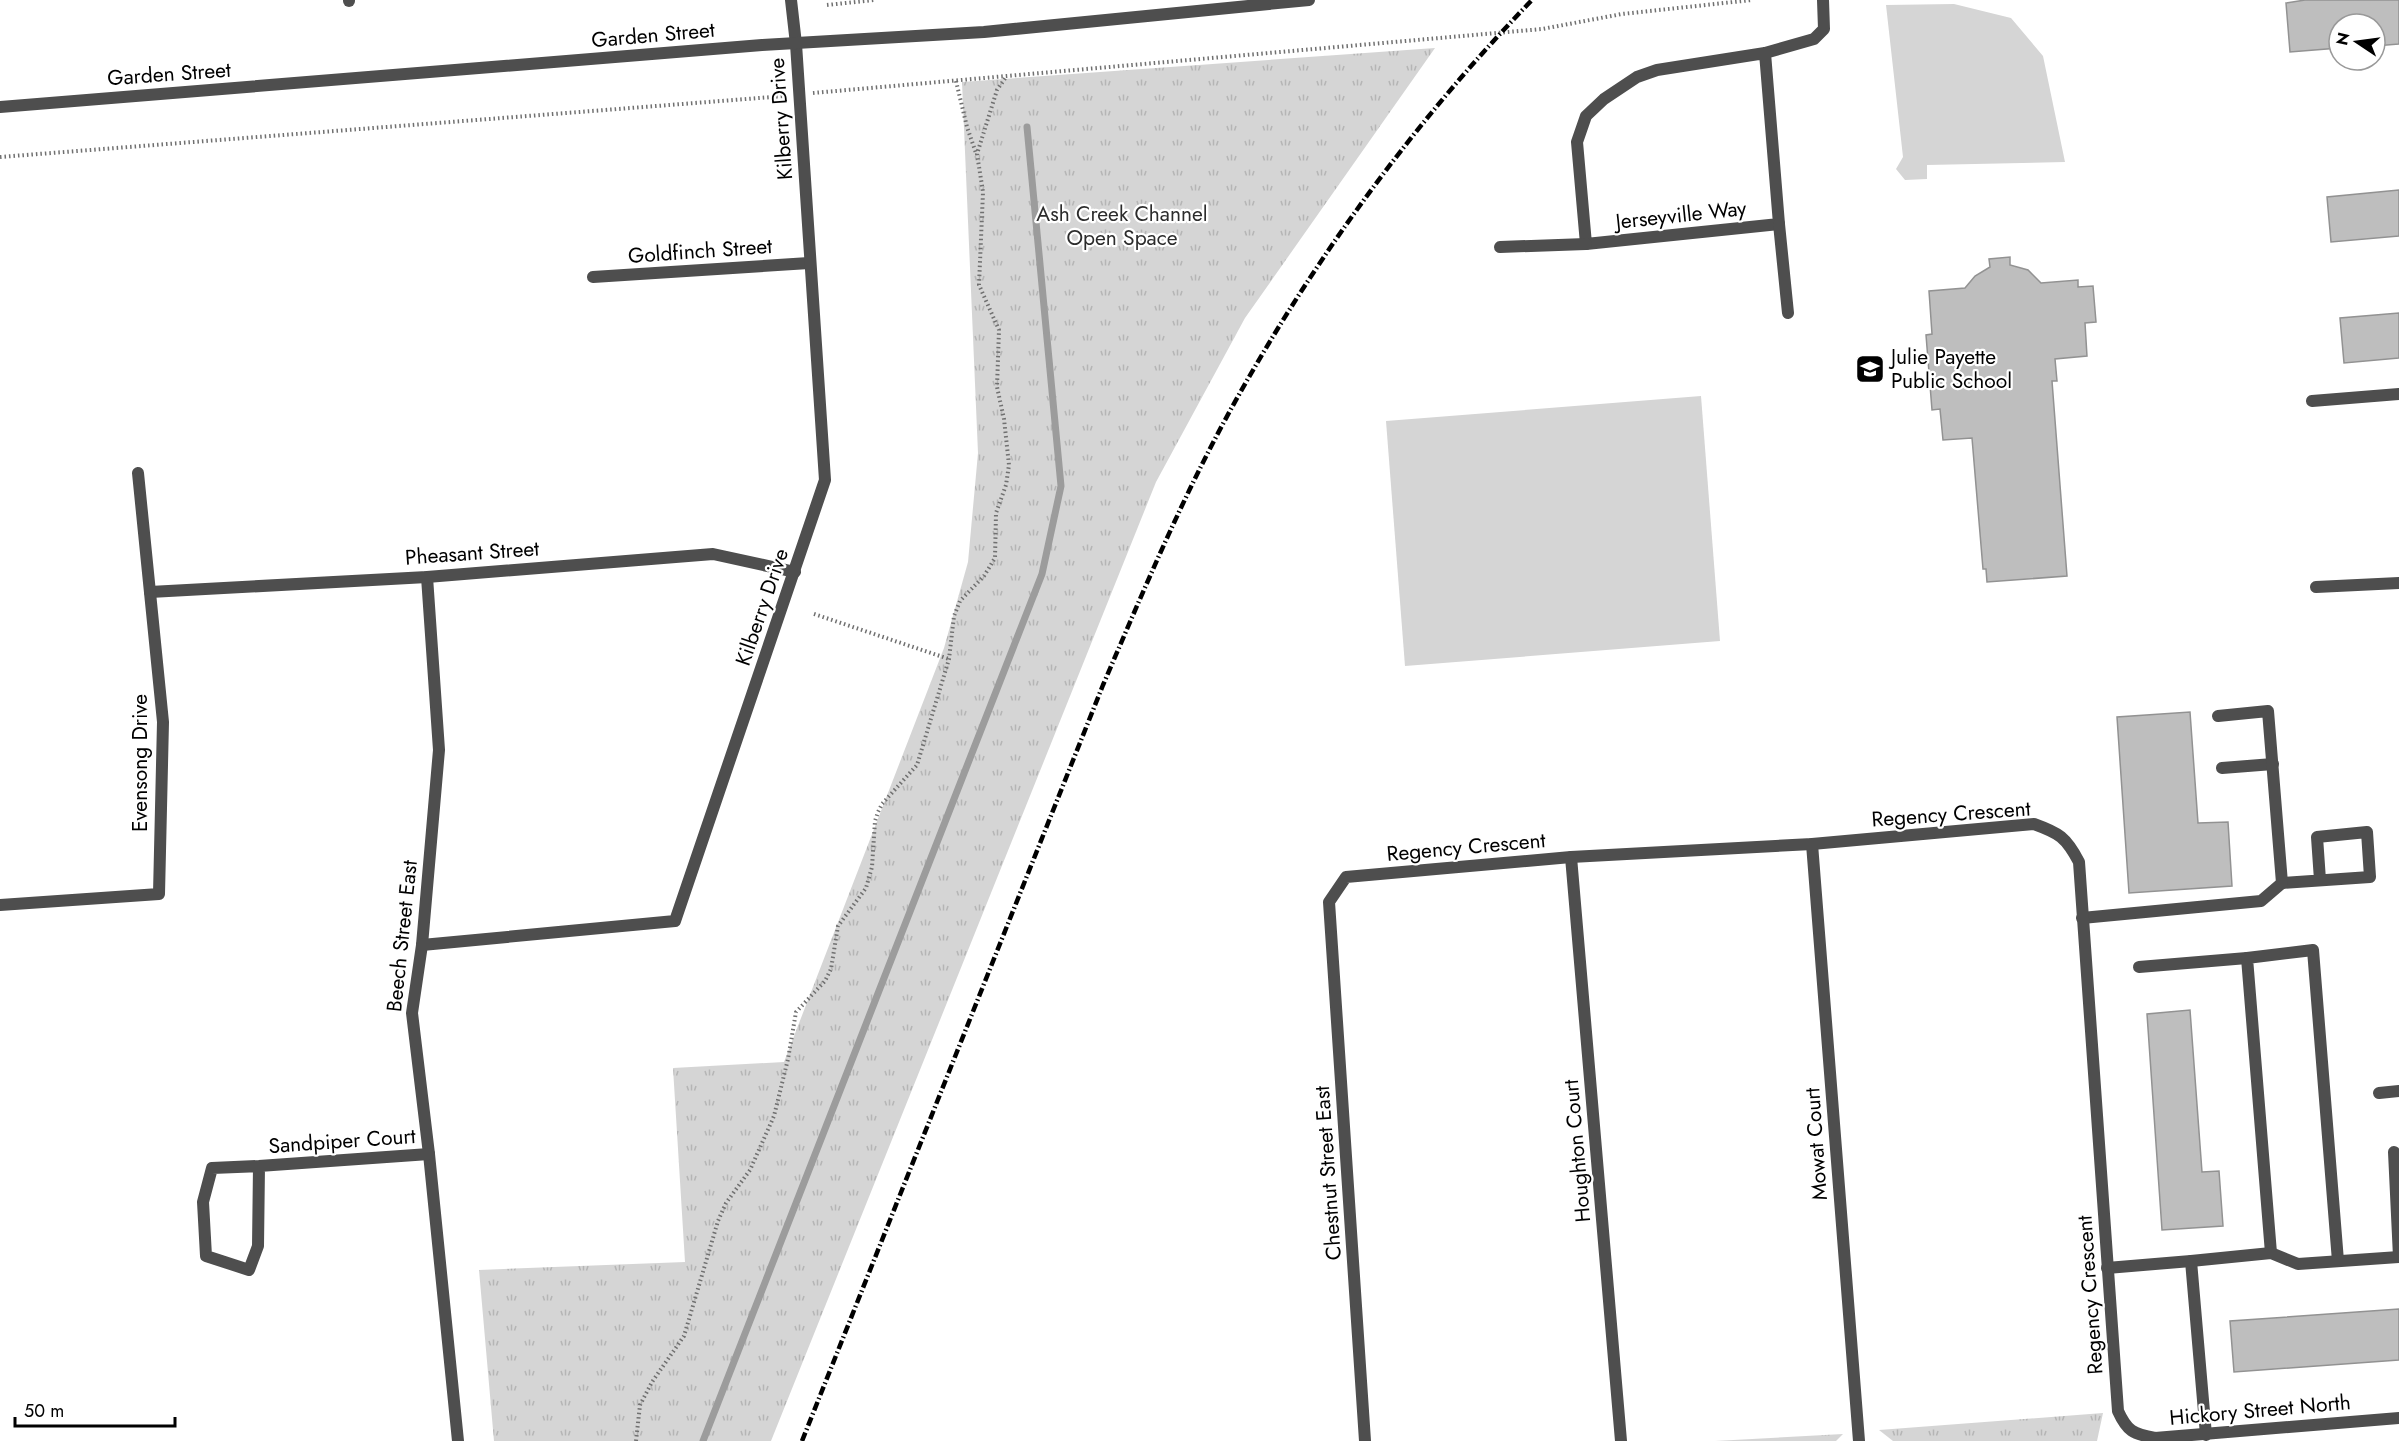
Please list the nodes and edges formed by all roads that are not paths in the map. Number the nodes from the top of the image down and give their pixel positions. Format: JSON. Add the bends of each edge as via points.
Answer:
{"nodes":[{"id":1,"x":791,"y":0,"type":"edge"},
{"id":2,"x":1309,"y":0,"type":"edge"},
{"id":3,"x":1823,"y":0,"type":"edge"},
{"id":4,"x":796,"y":44,"type":"junction"},
{"id":5,"x":1765,"y":53,"type":"junction"},
{"id":6,"x":0,"y":107,"type":"edge"},
{"id":7,"x":1779,"y":224,"type":"junction"},
{"id":8,"x":1586,"y":244,"type":"junction"},
{"id":9,"x":1500,"y":247,"type":"dead end"},
{"id":10,"x":809,"y":263,"type":"junction"},
{"id":11,"x":593,"y":277,"type":"dead end"},
{"id":12,"x":1788,"y":313,"type":"dead end"},
{"id":13,"x":2399,"y":394,"type":"edge"},
{"id":14,"x":2312,"y":401,"type":"dead end"},
{"id":15,"x":138,"y":473,"type":"dead end"},
{"id":16,"x":795,"y":572,"type":"junction"},
{"id":17,"x":427,"y":577,"type":"junction"},
{"id":18,"x":2399,"y":583,"type":"edge"},
{"id":19,"x":2316,"y":587,"type":"dead end"},
{"id":20,"x":150,"y":592,"type":"junction"},
{"id":21,"x":2218,"y":716,"type":"dead end"},
{"id":22,"x":2273,"y":764,"type":"junction"},
{"id":23,"x":2222,"y":768,"type":"dead end"},
{"id":24,"x":1812,"y":844,"type":"junction"},
{"id":25,"x":1571,"y":857,"type":"junction"},
{"id":26,"x":2320,"y":880,"type":"junction"},
{"id":27,"x":2282,"y":883,"type":"junction"},
{"id":28,"x":1329,"y":902,"type":"joint"},
{"id":29,"x":0,"y":905,"type":"edge"},
{"id":30,"x":2082,"y":918,"type":"junction"},
{"id":31,"x":422,"y":945,"type":"junction"},
{"id":32,"x":2247,"y":958,"type":"junction"},
{"id":33,"x":2139,"y":967,"type":"dead end"},
{"id":34,"x":2399,"y":1091,"type":"edge"},
{"id":35,"x":2379,"y":1093,"type":"dead end"},
{"id":36,"x":2394,"y":1152,"type":"dead end"},
{"id":37,"x":429,"y":1154,"type":"junction"},
{"id":38,"x":259,"y":1166,"type":"junction"},
{"id":39,"x":2271,"y":1253,"type":"junction"},
{"id":40,"x":2399,"y":1257,"type":"edge"},
{"id":41,"x":2338,"y":1261,"type":"junction"},
{"id":42,"x":2191,"y":1262,"type":"junction"},
{"id":43,"x":2107,"y":1268,"type":"junction"},
{"id":44,"x":2399,"y":1418,"type":"edge"},
{"id":45,"x":2125,"y":1427,"type":"joint"},
{"id":46,"x":2206,"y":1435,"type":"junction"},
{"id":47,"x":458,"y":1441,"type":"edge"},
{"id":48,"x":1365,"y":1441,"type":"edge"},
{"id":49,"x":1621,"y":1441,"type":"edge"},
{"id":50,"x":1859,"y":1441,"type":"edge"}],
"edges":[{"from":1,"to":4,"type":"street","name":"Kilberry Drive"},
{"from":2,"to":4,"type":"street","name":"Garden Street","via":[[984,32]]},
{"from":3,"to":5,"type":"street","name":"Jerseyville Way","via":[[1824,29],[1814,39]]},
{"from":4,"to":6,"type":"street","name":"Garden Street"},
{"from":4,"to":10,"type":"street","name":"Kilberry Drive"},
{"from":5,"to":7,"type":"street","name":"Jerseyville Way"},
{"from":5,"to":8,"type":"street","name":"Jerseyville Way","via":[[1657,70],[1637,77],[1586,116],[1577,142]]},
{"from":7,"to":8,"type":"street","name":"Jerseyville Way"},
{"from":7,"to":12,"type":"street","name":"Jerseyville Way"},
{"from":8,"to":9,"type":"street","name":"Jerseyville Way"},
{"from":10,"to":11,"type":"street","name":"Goldfinch Street"},
{"from":10,"to":16,"type":"street","name":"Kilberry Drive","via":[[825,480]]},
{"from":13,"to":14,"type":"street"},
{"from":15,"to":20,"type":"street","name":"Evensong Drive"},
{"from":16,"to":17,"type":"street","name":"Pheasant Street","via":[[713,554]]},
{"from":16,"to":31,"type":"street","name":"Kilberry Drive","via":[[675,921]]},
{"from":17,"to":20,"type":"street","name":"Pheasant Street"},
{"from":17,"to":31,"type":"street","name":"Beech Street East","via":[[440,750]]},
{"from":18,"to":19,"type":"street"},
{"from":20,"to":29,"type":"street","name":"Evensong Drive","via":[[164,722],[159,894]]},
{"from":21,"to":22,"type":"street","via":[[2268,711]]},
{"from":22,"to":23,"type":"street"},
{"from":22,"to":27,"type":"street"},
{"from":24,"to":25,"type":"street","name":"Regency Crescent"},
{"from":24,"to":30,"type":"street","name":"Regency Crescent","via":[[2034,824],[2053,831],[2069,844],[2079,862]]},
{"from":24,"to":50,"type":"street","name":"Mowat Court"},
{"from":25,"to":28,"type":"street","name":"Regency Crescent","via":[[1346,877]]},
{"from":25,"to":49,"type":"street","name":"Houghton Court"},
{"from":26,"to":26,"type":"street","via":[[2370,877],[2367,832],[2316,837]]},
{"from":26,"to":27,"type":"street"},
{"from":27,"to":30,"type":"street","via":[[2261,901]]},
{"from":28,"to":48,"type":"street","name":"Chestnut Street East"},
{"from":30,"to":43,"type":"street","name":"Regency Crescent"},
{"from":31,"to":37,"type":"street","name":"Beech Street East","via":[[412,1013]]},
{"from":32,"to":33,"type":"street"},
{"from":32,"to":39,"type":"street"},
{"from":32,"to":41,"type":"street","via":[[2313,950]]},
{"from":34,"to":35,"type":"street"},
{"from":36,"to":40,"type":"street"},
{"from":37,"to":38,"type":"street","name":"Sandpiper Court"},
{"from":37,"to":47,"type":"street","name":"Beech Street East"},
{"from":38,"to":38,"type":"street","name":"Sandpiper Court","via":[[212,1168],[203,1202],[206,1256],[249,1270],[258,1246]]},
{"from":39,"to":41,"type":"street","via":[[2298,1264]]},
{"from":39,"to":42,"type":"street"},
{"from":40,"to":41,"type":"street"},
{"from":42,"to":43,"type":"street"},
{"from":42,"to":46,"type":"street"},
{"from":43,"to":45,"type":"street","name":"Regency Crescent","via":[[2118,1411]]},
{"from":44,"to":46,"type":"street","name":"Hickory Street North"},
{"from":45,"to":46,"type":"street","name":"Hickory Street North","via":[[2155,1438]]}]}
